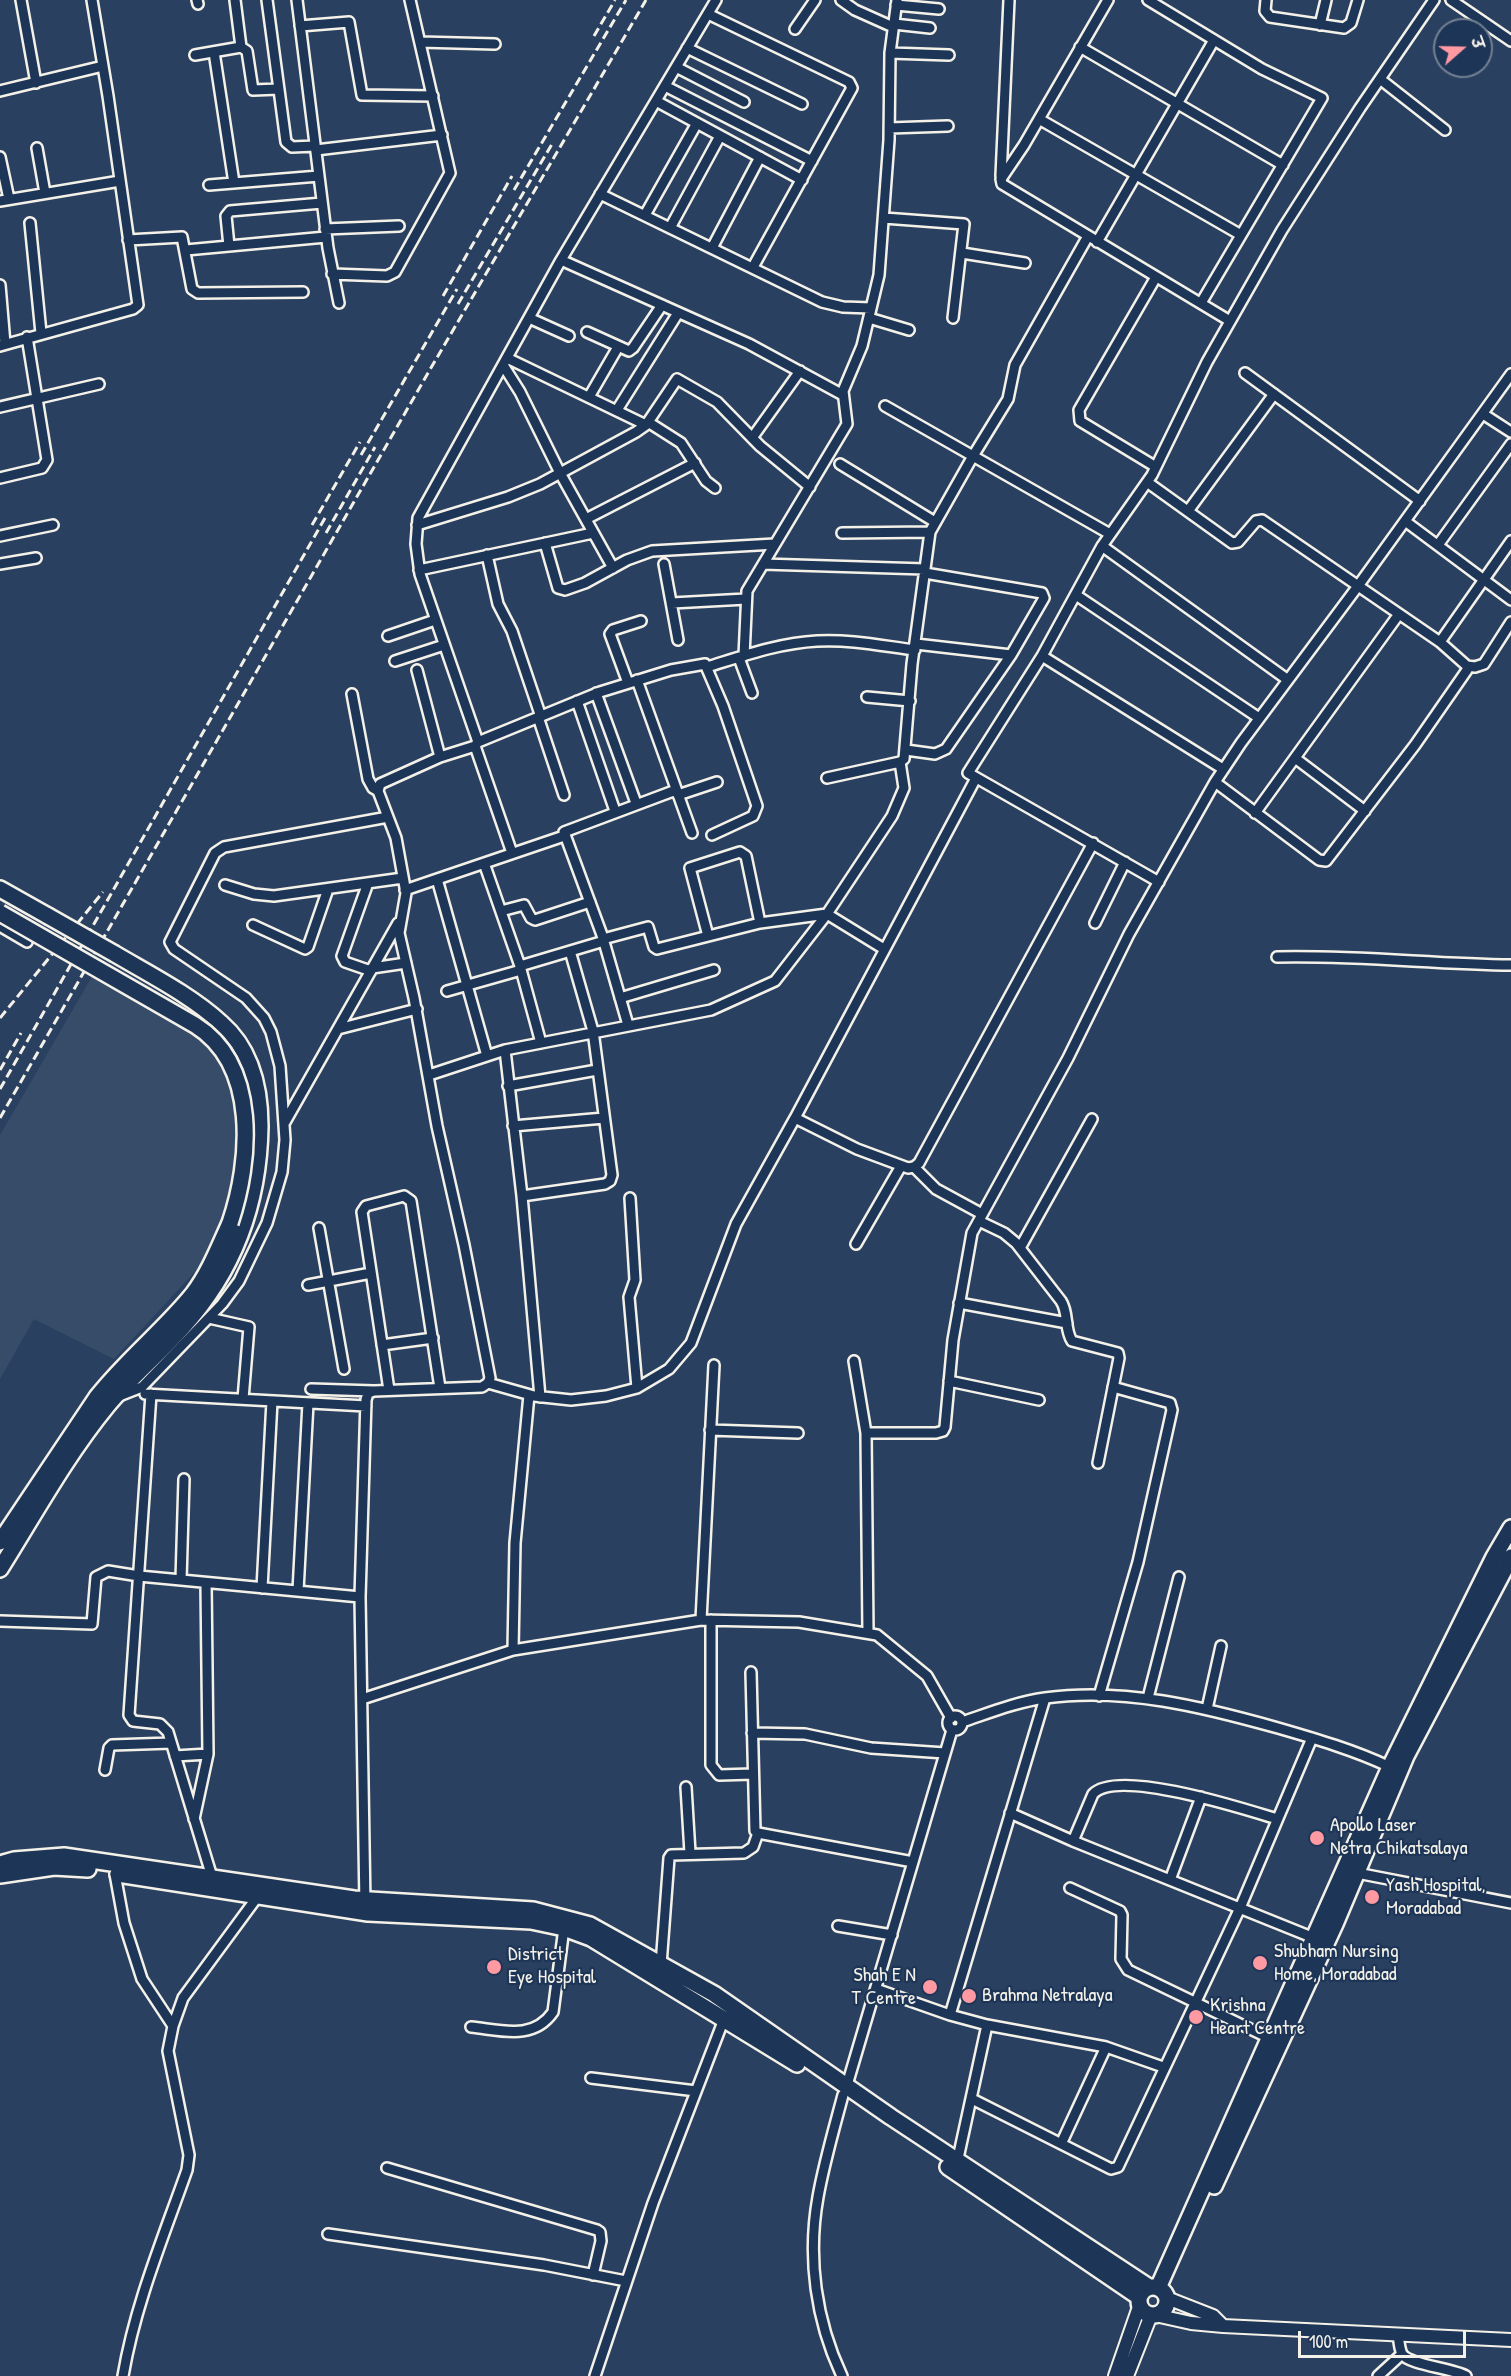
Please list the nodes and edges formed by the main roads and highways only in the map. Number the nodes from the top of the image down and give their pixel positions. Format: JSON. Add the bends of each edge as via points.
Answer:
{"nodes":[{"id":1,"x":0,"y":889,"type":"edge"},
{"id":2,"x":0,"y":913,"type":"edge"},
{"id":3,"x":237,"y":1226,"type":"junction"},
{"id":4,"x":24,"y":1519,"type":"junction"},
{"id":5,"x":1511,"y":1528,"type":"edge"},
{"id":6,"x":0,"y":1542,"type":"edge"},
{"id":7,"x":1511,"y":1557,"type":"edge"},
{"id":8,"x":0,"y":1569,"type":"edge"},
{"id":9,"x":0,"y":1864,"type":"edge"},
{"id":10,"x":0,"y":1875,"type":"edge"},
{"id":11,"x":365,"y":1906,"type":"junction"},
{"id":12,"x":845,"y":2090,"type":"junction"},
{"id":13,"x":1153,"y":2300,"type":"junction"}],
"edges":[{"from":1,"to":3,"type":"main road","bridge":true,"via":[[171,987],[221,1022],[235,1037],[255,1077],[260,1103],[260,1160],[255,1188]]},
{"from":2,"to":3,"type":"main road","bridge":true,"via":[[195,1024],[215,1041],[235,1076],[244,1110],[245,1157]]},
{"from":3,"to":4,"type":"main road","via":[[192,1295],[97,1396]]},
{"from":3,"to":4,"type":"main road","via":[[218,1282],[184,1326],[122,1395],[107,1406]]},
{"from":4,"to":6,"type":"main road"},
{"from":4,"to":8,"type":"main road"},
{"from":5,"to":13,"type":"main road","via":[[1390,1767]]},
{"from":7,"to":13,"type":"main road","via":[[1406,1756],[1357,1873]]},
{"from":9,"to":11,"type":"main road","via":[[64,1856],[212,1877]]},
{"from":10,"to":11,"type":"main road","via":[[54,1866],[258,1896]]},
{"from":11,"to":12,"type":"main road","via":[[531,1921],[591,1938]]},
{"from":11,"to":12,"type":"main road","via":[[533,1910],[590,1925],[714,1994]]},
{"from":12,"to":13,"type":"main road"}]}
